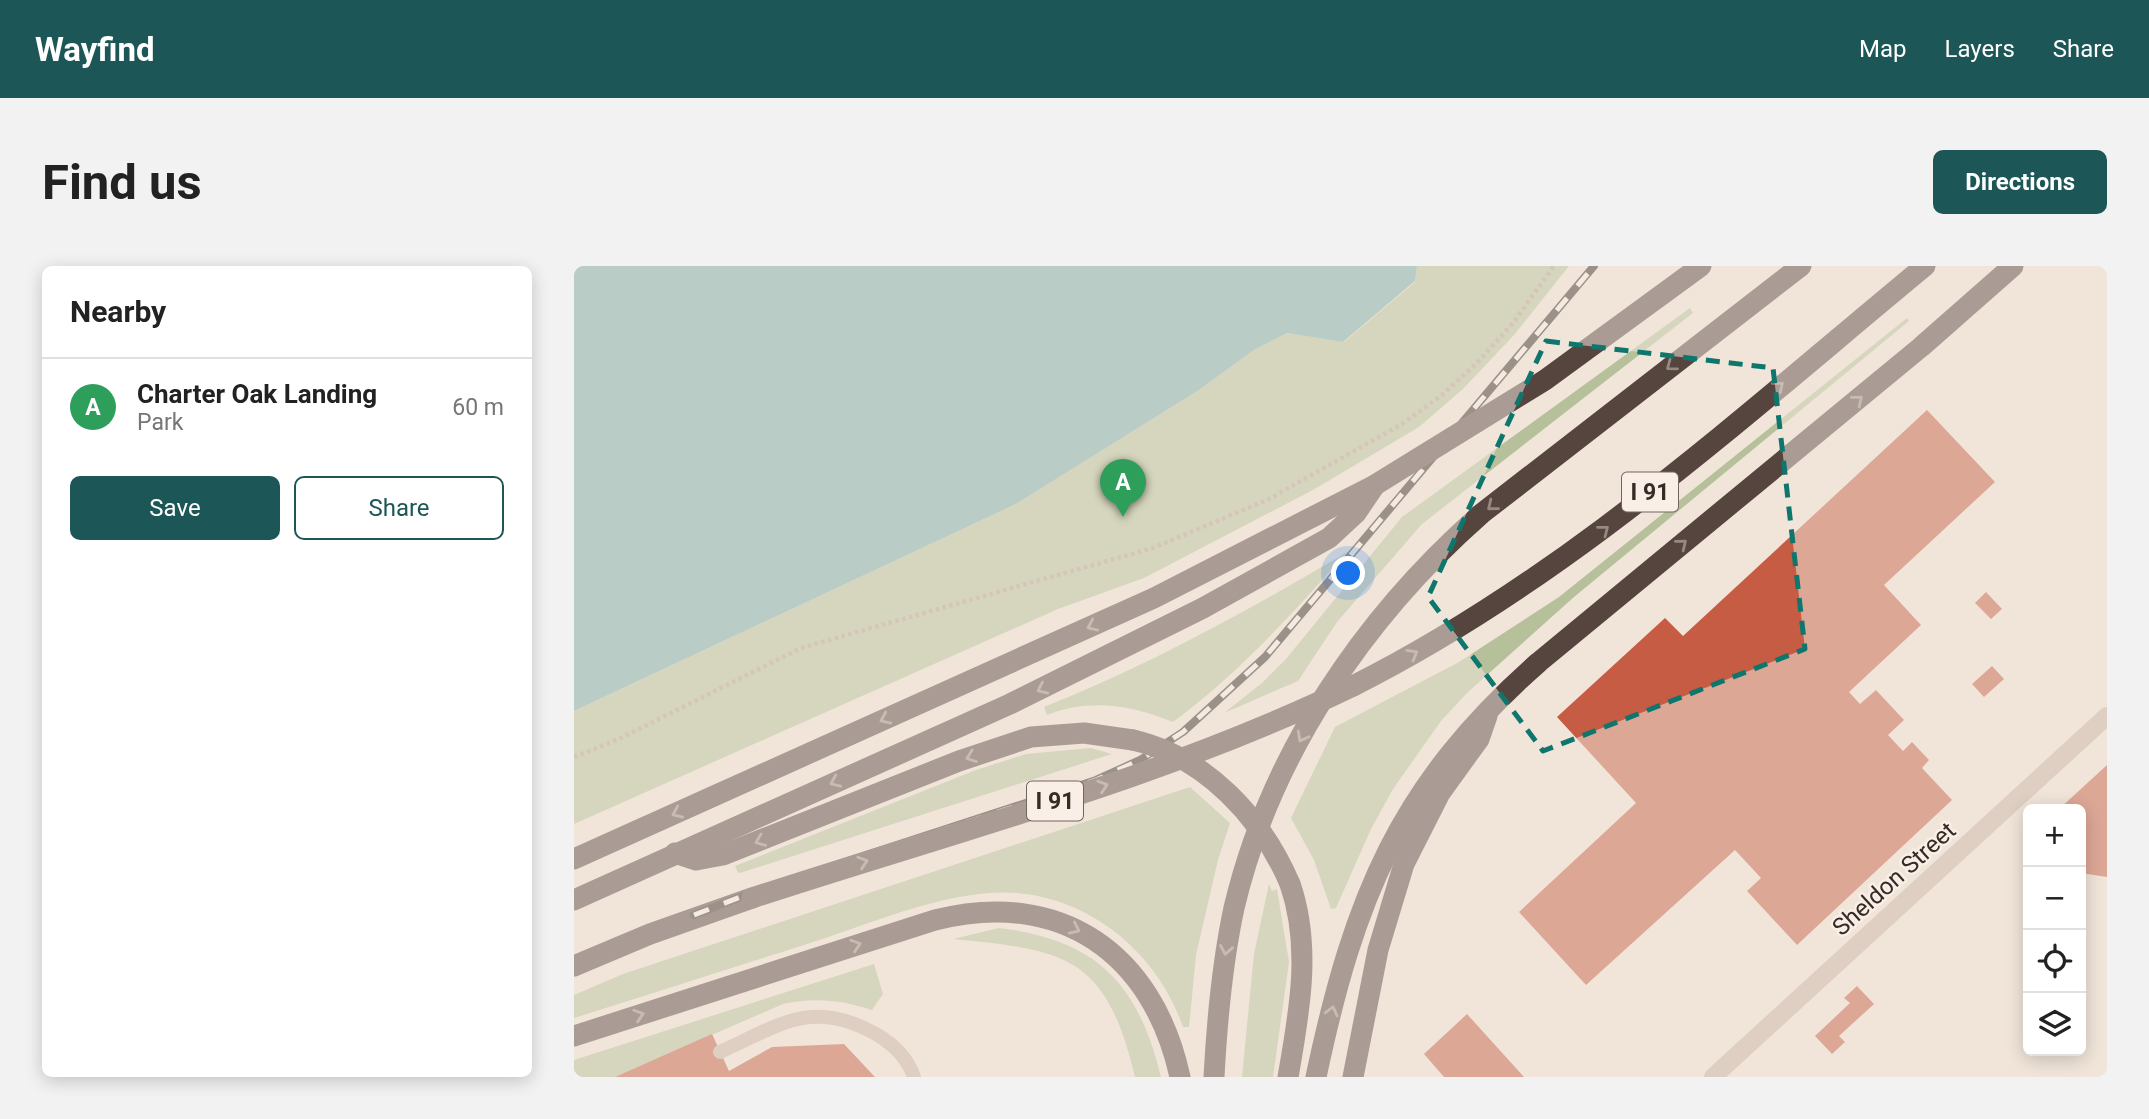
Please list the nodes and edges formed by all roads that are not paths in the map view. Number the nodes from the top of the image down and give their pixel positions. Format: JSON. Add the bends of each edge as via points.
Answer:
{"nodes":[{"id":1,"x":1701,"y":266,"type":"edge"},
{"id":2,"x":1801,"y":266,"type":"edge"},
{"id":3,"x":1925,"y":266,"type":"edge"},
{"id":4,"x":2013,"y":266,"type":"edge"},
{"id":5,"x":1375,"y":485,"type":"junction"},
{"id":6,"x":1487,"y":709,"type":"junction"},
{"id":7,"x":2107,"y":716,"type":"edge"},
{"id":8,"x":675,"y":853,"type":"junction"},
{"id":9,"x":574,"y":859,"type":"edge"},
{"id":10,"x":574,"y":900,"type":"edge"},
{"id":11,"x":574,"y":966,"type":"edge"},
{"id":12,"x":574,"y":1036,"type":"edge"},
{"id":13,"x":720,"y":1052,"type":"dead end"},
{"id":14,"x":914,"y":1077,"type":"edge"},
{"id":15,"x":1180,"y":1077,"type":"edge"},
{"id":16,"x":1214,"y":1077,"type":"edge"},
{"id":17,"x":1288,"y":1077,"type":"edge"},
{"id":18,"x":1316,"y":1077,"type":"edge"},
{"id":19,"x":1353,"y":1077,"type":"edge"},
{"id":20,"x":1713,"y":1077,"type":"edge"}],
"edges":[{"from":1,"to":5,"type":"highway","bridge":true,"via":[[1545,380]]},
{"from":2,"to":16,"type":"highway","one_way":true,"via":[[1465,528],[1401,593],[1345,664],[1286,767],[1248,860],[1225,958]]},
{"from":11,"to":3,"type":"highway","number":"I 91","one_way":true,"bridge":true,"via":[[752,898],[1186,758],[1381,672],[1486,611],[1581,547]]},
{"from":6,"to":4,"type":"highway","one_way":true},
{"from":5,"to":8,"type":"highway","one_way":true,"via":[[1356,513],[1329,538],[1169,626],[1010,704]]},
{"from":5,"to":9,"type":"highway","one_way":true,"via":[[1154,598]]},
{"from":18,"to":6,"type":"highway","one_way":true,"via":[[1346,958],[1384,856],[1429,779]]},
{"from":6,"to":19,"type":"highway","via":[[1479,739],[1430,810],[1401,872],[1375,961]]},
{"from":7,"to":20,"type":"street","name":"Sheldon Street"},
{"from":8,"to":10,"type":"highway"},
{"from":17,"to":8,"type":"highway","one_way":true,"bridge":true,"via":[[1302,956],[1290,884],[1264,835],[1226,791],[1191,764],[1133,740],[1092,733],[1031,737],[723,855],[696,860]]},
{"from":12,"to":15,"type":"highway","one_way":true,"via":[[935,920],[970,912],[1008,911],[1073,927],[1125,965],[1156,1008]]},
{"from":13,"to":14,"type":"lane","via":[[793,1019],[830,1016],[889,1043],[907,1061]]}]}
